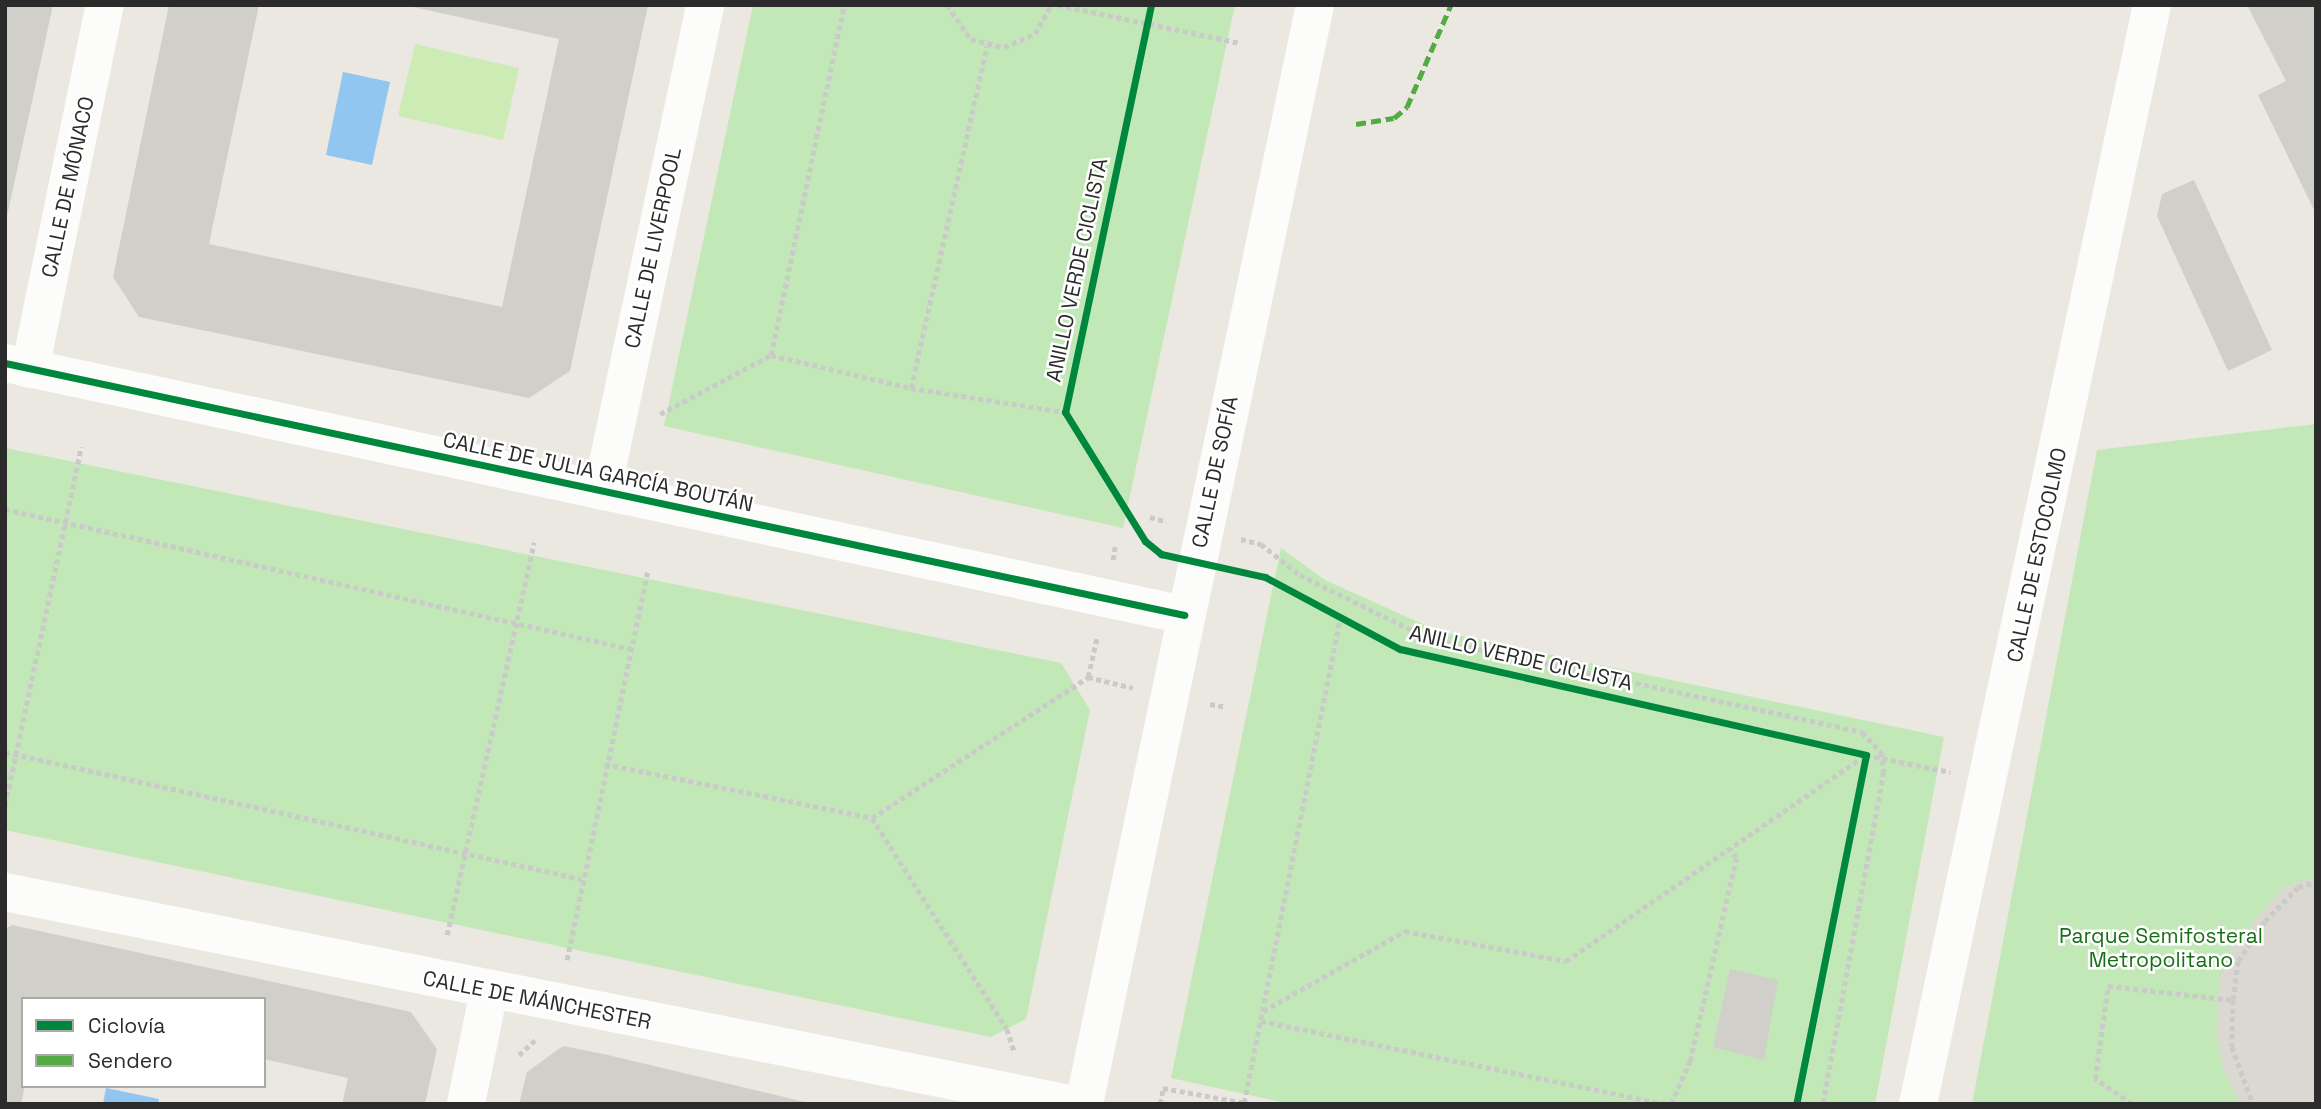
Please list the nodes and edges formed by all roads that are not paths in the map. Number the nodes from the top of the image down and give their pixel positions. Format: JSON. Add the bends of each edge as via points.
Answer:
{"nodes":[{"id":1,"x":105,"y":5,"type":"edge"},
{"id":2,"x":705,"y":5,"type":"edge"},
{"id":3,"x":1315,"y":5,"type":"edge"},
{"id":4,"x":2152,"y":5,"type":"edge"},
{"id":5,"x":18,"y":366,"type":"edge"},
{"id":6,"x":602,"y":491,"type":"junction"},
{"id":7,"x":1184,"y":615,"type":"junction"},
{"id":8,"x":5,"y":892,"type":"edge"},
{"id":9,"x":489,"y":991,"type":"junction"},
{"id":10,"x":466,"y":1104,"type":"edge"},
{"id":11,"x":1070,"y":1104,"type":"edge"},
{"id":12,"x":1084,"y":1104,"type":"edge"},
{"id":13,"x":1918,"y":1104,"type":"edge"}],
"edges":[{"from":1,"to":5,"type":"street","name":"CALLE DE MÓNACO"},
{"from":2,"to":6,"type":"street","name":"CALLE DE LIVERPOOL"},
{"from":3,"to":7,"type":"street","name":"CALLE DE SOFÍA"},
{"from":4,"to":13,"type":"street","name":"CALLE DE ESTOCOLMO"},
{"from":5,"to":6,"type":"street","name":"CALLE DE JULIA GARCÍA BOUTÁN"},
{"from":6,"to":7,"type":"street","name":"CALLE DE JULIA GARCÍA BOUTÁN"},
{"from":7,"to":12,"type":"street","name":"CALLE DE SOFÍA"},
{"from":8,"to":9,"type":"street","name":"CALLE DE MÁNCHESTER"},
{"from":9,"to":10,"type":"street"},
{"from":9,"to":11,"type":"street","name":"CALLE DE MÁNCHESTER"}]}
